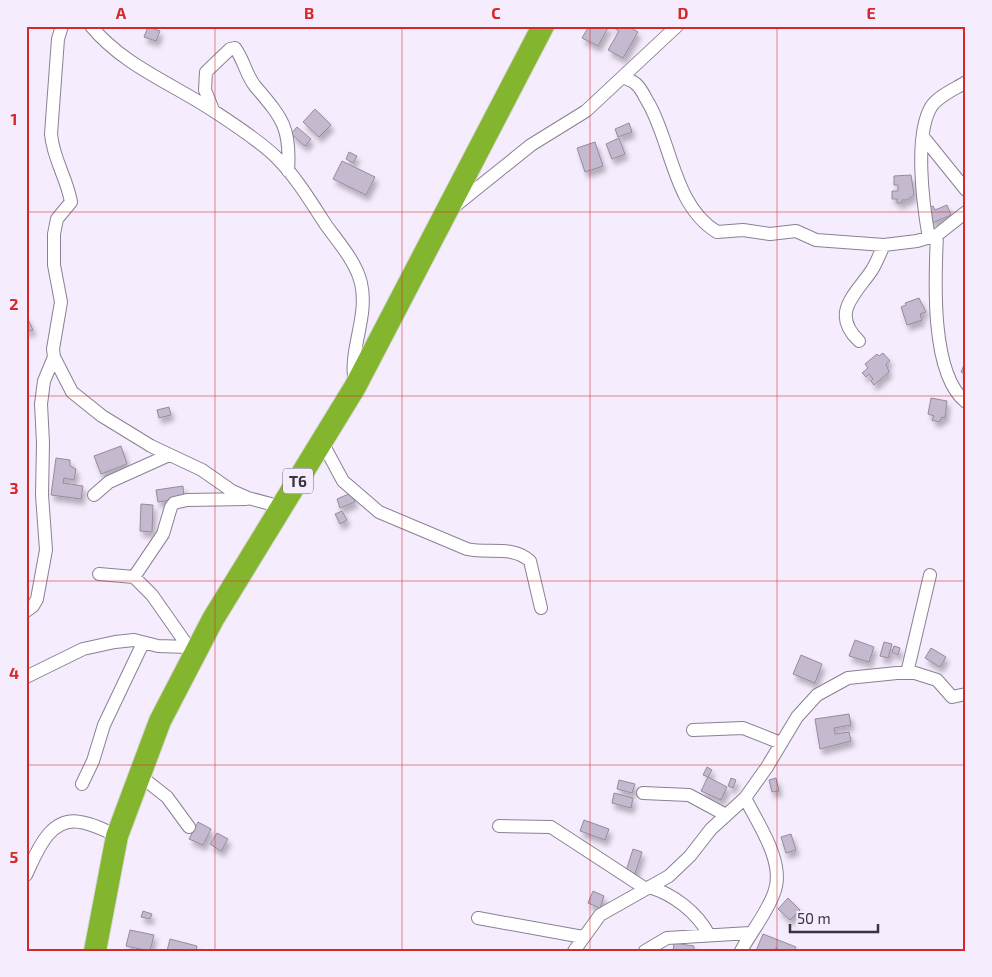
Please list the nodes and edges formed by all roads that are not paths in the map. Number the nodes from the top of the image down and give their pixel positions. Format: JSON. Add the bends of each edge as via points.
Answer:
{"nodes":[{"id":1,"x":62,"y":26,"type":"edge"},
{"id":2,"x":91,"y":26,"type":"edge"},
{"id":3,"x":543,"y":26,"type":"edge"},
{"id":4,"x":677,"y":26,"type":"edge"},
{"id":5,"x":623,"y":77,"type":"junction"},
{"id":6,"x":966,"y":82,"type":"edge"},
{"id":7,"x":213,"y":110,"type":"junction"},
{"id":8,"x":924,"y":138,"type":"junction"},
{"id":9,"x":288,"y":171,"type":"junction"},
{"id":10,"x":966,"y":190,"type":"edge"},
{"id":11,"x":966,"y":212,"type":"edge"},
{"id":12,"x":447,"y":213,"type":"junction"},
{"id":13,"x":933,"y":237,"type":"junction"},
{"id":14,"x":884,"y":244,"type":"junction"},
{"id":15,"x":859,"y":341,"type":"dead end"},
{"id":16,"x":54,"y":357,"type":"junction"},
{"id":17,"x":355,"y":387,"type":"junction"},
{"id":18,"x":966,"y":402,"type":"edge"},
{"id":19,"x":322,"y":442,"type":"junction"},
{"id":20,"x":169,"y":456,"type":"junction"},
{"id":21,"x":94,"y":495,"type":"dead end"},
{"id":22,"x":248,"y":498,"type":"junction"},
{"id":23,"x":282,"y":506,"type":"junction"},
{"id":24,"x":99,"y":574,"type":"dead end"},
{"id":25,"x":930,"y":575,"type":"dead end"},
{"id":26,"x":134,"y":577,"type":"junction"},
{"id":27,"x":541,"y":608,"type":"dead end"},
{"id":28,"x":26,"y":610,"type":"edge"},
{"id":29,"x":143,"y":643,"type":"junction"},
{"id":30,"x":191,"y":651,"type":"junction"},
{"id":31,"x":907,"y":673,"type":"junction"},
{"id":32,"x":26,"y":677,"type":"edge"},
{"id":33,"x":966,"y":694,"type":"edge"},
{"id":34,"x":693,"y":730,"type":"dead end"},
{"id":35,"x":781,"y":743,"type":"junction"},
{"id":36,"x":139,"y":775,"type":"junction"},
{"id":37,"x":82,"y":784,"type":"dead end"},
{"id":38,"x":643,"y":793,"type":"dead end"},
{"id":39,"x":745,"y":798,"type":"junction"},
{"id":40,"x":726,"y":815,"type":"junction"},
{"id":41,"x":498,"y":826,"type":"dead end"},
{"id":42,"x":189,"y":827,"type":"dead end"},
{"id":43,"x":116,"y":836,"type":"junction"},
{"id":44,"x":26,"y":875,"type":"edge"},
{"id":45,"x":647,"y":888,"type":"junction"},
{"id":46,"x":478,"y":918,"type":"dead end"},
{"id":47,"x":750,"y":933,"type":"junction"},
{"id":48,"x":709,"y":934,"type":"junction"},
{"id":49,"x":583,"y":937,"type":"junction"},
{"id":50,"x":98,"y":950,"type":"edge"},
{"id":51,"x":574,"y":951,"type":"edge"},
{"id":52,"x":645,"y":951,"type":"edge"},
{"id":53,"x":741,"y":951,"type":"edge"}],
"edges":[{"from":1,"to":16,"type":"street","via":[[58,39],[51,134],[52,148],[71,202],[57,219],[54,234],[54,265],[61,302],[53,338]]},
{"from":2,"to":7,"type":"street","via":[[120,55]]},
{"from":3,"to":12,"type":"highway","number":"T6"},
{"from":4,"to":5,"type":"street"},
{"from":5,"to":12,"type":"street","via":[[586,110],[531,145]]},
{"from":5,"to":14,"type":"street","via":[[636,84],[646,98],[659,123],[682,187],[696,212],[712,229],[723,233],[796,231],[816,240]]},
{"from":6,"to":8,"type":"street","via":[[932,105]]},
{"from":7,"to":9,"type":"street","via":[[275,156]]},
{"from":7,"to":9,"type":"street","via":[[205,90],[206,72],[235,48],[255,86],[270,101],[283,122],[290,148]]},
{"from":8,"to":10,"type":"street"},
{"from":8,"to":13,"type":"street","via":[[920,173]]},
{"from":9,"to":17,"type":"street","via":[[354,266],[361,284],[360,332],[352,360]]},
{"from":11,"to":13,"type":"street"},
{"from":12,"to":17,"type":"highway","number":"T6"},
{"from":13,"to":14,"type":"street"},
{"from":13,"to":18,"type":"street","via":[[937,338],[951,383]]},
{"from":14,"to":15,"type":"street","via":[[872,270],[848,306],[847,326]]},
{"from":16,"to":20,"type":"street","via":[[78,398]]},
{"from":16,"to":28,"type":"street","via":[[44,381],[42,404],[46,550],[37,599]]},
{"from":17,"to":19,"type":"highway","number":"T6"},
{"from":19,"to":23,"type":"highway","number":"T6"},
{"from":19,"to":27,"type":"street","via":[[343,482],[379,512],[467,549],[511,551],[524,556],[530,561]]},
{"from":20,"to":21,"type":"street","via":[[109,482]]},
{"from":20,"to":22,"type":"street","via":[[202,470]]},
{"from":22,"to":23,"type":"street"},
{"from":22,"to":26,"type":"street","via":[[174,503],[163,534]]},
{"from":23,"to":30,"type":"highway","number":"T6"},
{"from":24,"to":26,"type":"street"},
{"from":25,"to":31,"type":"street"},
{"from":26,"to":30,"type":"street","via":[[152,595]]},
{"from":29,"to":30,"type":"street"},
{"from":29,"to":32,"type":"street","via":[[134,640],[83,649]]},
{"from":29,"to":37,"type":"street","via":[[107,719]]},
{"from":30,"to":36,"type":"highway","number":"T6"},
{"from":31,"to":33,"type":"street","via":[[937,680],[952,697]]},
{"from":31,"to":35,"type":"street","via":[[858,676],[832,685],[805,706]]},
{"from":34,"to":35,"type":"street","via":[[743,728]]},
{"from":35,"to":39,"type":"street"},
{"from":36,"to":42,"type":"street","via":[[167,797]]},
{"from":36,"to":43,"type":"highway","number":"T6"},
{"from":38,"to":40,"type":"street","via":[[689,795]]},
{"from":39,"to":40,"type":"street"},
{"from":39,"to":47,"type":"street","via":[[776,863],[775,891]]},
{"from":40,"to":45,"type":"street","via":[[669,876]]},
{"from":41,"to":45,"type":"street","via":[[551,827]]},
{"from":43,"to":44,"type":"street","via":[[81,822],[61,826],[52,830],[35,852]]},
{"from":43,"to":50,"type":"highway","number":"T6"},
{"from":45,"to":48,"type":"street","via":[[663,891],[677,900],[702,922]]},
{"from":45,"to":49,"type":"street","via":[[600,915]]},
{"from":46,"to":49,"type":"street"},
{"from":47,"to":48,"type":"street"},
{"from":47,"to":53,"type":"street"},
{"from":48,"to":52,"type":"street","via":[[667,938]]},
{"from":49,"to":51,"type":"street"}]}
